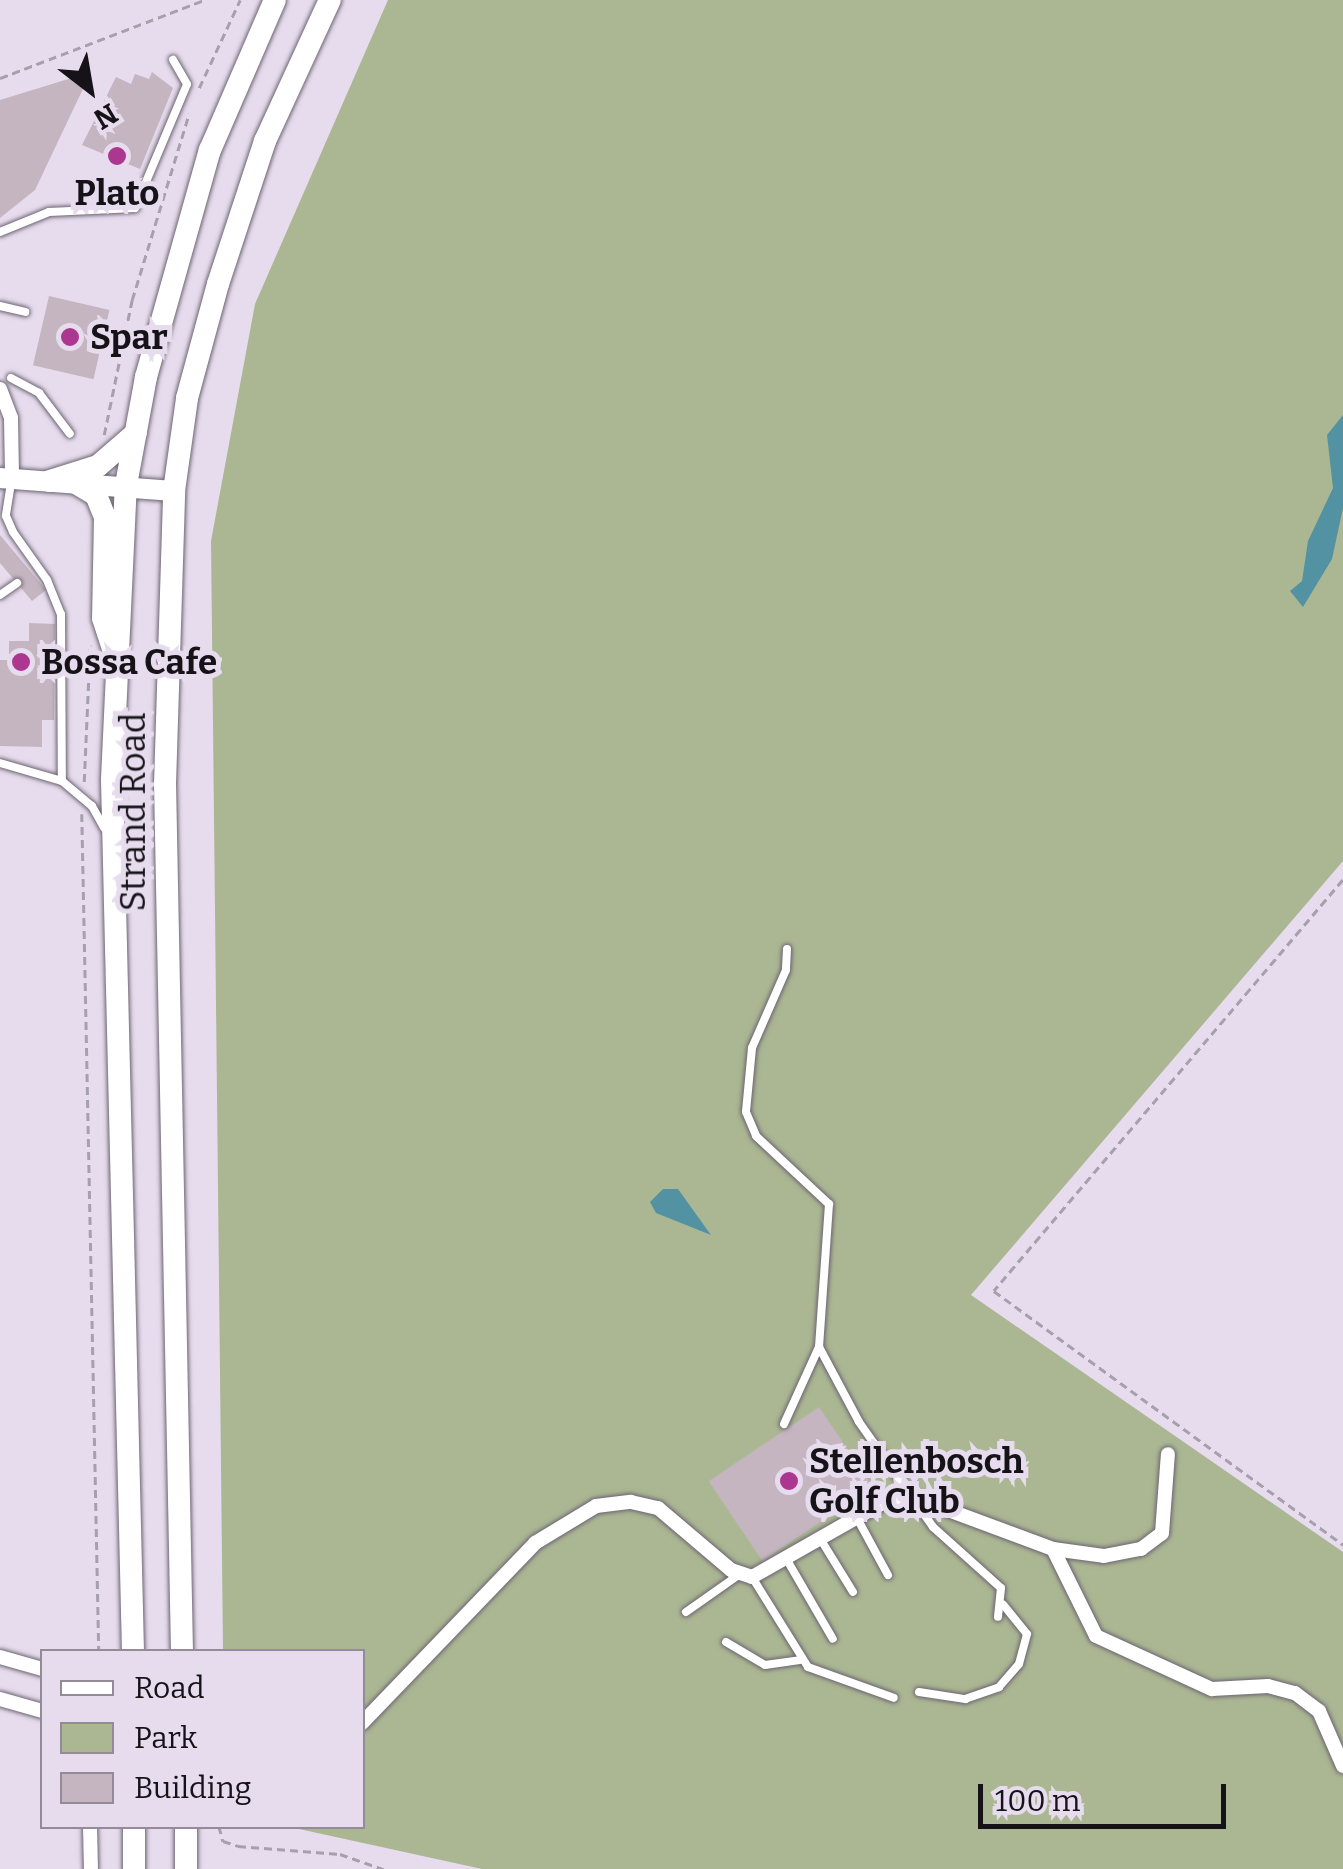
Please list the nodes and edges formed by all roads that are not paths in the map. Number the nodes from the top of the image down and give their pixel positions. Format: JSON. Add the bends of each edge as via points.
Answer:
{"nodes":[{"id":1,"x":275,"y":0,"type":"edge"},
{"id":2,"x":330,"y":0,"type":"edge"},
{"id":3,"x":173,"y":60,"type":"dead end"},
{"id":4,"x":0,"y":232,"type":"edge"},
{"id":5,"x":0,"y":306,"type":"edge"},
{"id":6,"x":25,"y":312,"type":"dead end"},
{"id":7,"x":6,"y":383,"type":"edge"},
{"id":8,"x":136,"y":433,"type":"junction"},
{"id":9,"x":70,"y":434,"type":"dead end"},
{"id":10,"x":6,"y":478,"type":"edge"},
{"id":11,"x":50,"y":481,"type":"junction"},
{"id":12,"x":76,"y":483,"type":"junction"},
{"id":13,"x":126,"y":485,"type":"junction"},
{"id":14,"x":174,"y":491,"type":"junction"},
{"id":15,"x":17,"y":583,"type":"dead end"},
{"id":16,"x":0,"y":595,"type":"edge"},
{"id":17,"x":118,"y":659,"type":"junction"},
{"id":18,"x":0,"y":763,"type":"edge"},
{"id":19,"x":62,"y":781,"type":"junction"},
{"id":20,"x":115,"y":866,"type":"junction"},
{"id":21,"x":787,"y":949,"type":"dead end"},
{"id":22,"x":819,"y":1347,"type":"junction"},
{"id":23,"x":784,"y":1424,"type":"dead end"},
{"id":24,"x":1168,"y":1454,"type":"dead end"},
{"id":25,"x":920,"y":1502,"type":"junction"},
{"id":26,"x":856,"y":1518,"type":"junction"},
{"id":27,"x":821,"y":1540,"type":"junction"},
{"id":28,"x":1053,"y":1549,"type":"junction"},
{"id":29,"x":787,"y":1560,"type":"junction"},
{"id":30,"x":888,"y":1575,"type":"dead end"},
{"id":31,"x":746,"y":1576,"type":"junction"},
{"id":32,"x":852,"y":1592,"type":"dead end"},
{"id":33,"x":1003,"y":1604,"type":"junction"},
{"id":34,"x":686,"y":1612,"type":"dead end"},
{"id":35,"x":998,"y":1617,"type":"dead end"},
{"id":36,"x":834,"y":1639,"type":"dead end"},
{"id":37,"x":726,"y":1642,"type":"dead end"},
{"id":38,"x":128,"y":1647,"type":"edge"},
{"id":39,"x":182,"y":1649,"type":"edge"},
{"id":40,"x":0,"y":1657,"type":"edge"},
{"id":41,"x":800,"y":1660,"type":"junction"},
{"id":42,"x":40,"y":1668,"type":"edge"},
{"id":43,"x":920,"y":1692,"type":"dead end"},
{"id":44,"x":894,"y":1698,"type":"dead end"},
{"id":45,"x":0,"y":1699,"type":"edge"},
{"id":46,"x":40,"y":1711,"type":"edge"},
{"id":47,"x":365,"y":1720,"type":"edge"},
{"id":48,"x":1343,"y":1766,"type":"edge"},
{"id":49,"x":90,"y":1829,"type":"edge"},
{"id":50,"x":134,"y":1829,"type":"edge"},
{"id":51,"x":186,"y":1829,"type":"edge"},
{"id":52,"x":91,"y":1869,"type":"edge"},
{"id":53,"x":134,"y":1869,"type":"edge"},
{"id":54,"x":186,"y":1869,"type":"edge"}],
"edges":[{"from":1,"to":8,"type":"main road","name":"Strand Road","via":[[210,150],[173,268]]},
{"from":2,"to":14,"type":"main road","name":"Strand Road","via":[[266,141],[218,284],[188,398]]},
{"from":3,"to":4,"type":"lane","via":[[187,84],[136,208],[49,212]]},
{"from":5,"to":6,"type":"lane"},
{"from":7,"to":9,"type":"lane","via":[[39,393]]},
{"from":7,"to":10,"type":"street"},
{"from":8,"to":11,"type":"main road","via":[[98,466]]},
{"from":8,"to":13,"type":"main road","name":"Strand Road"},
{"from":10,"to":11,"type":"street"},
{"from":10,"to":19,"type":"lane","via":[[6,516],[55,596],[64,636]]},
{"from":11,"to":12,"type":"street"},
{"from":12,"to":13,"type":"street"},
{"from":12,"to":17,"type":"main road","via":[[96,495],[106,517],[103,618]]},
{"from":13,"to":14,"type":"street"},
{"from":13,"to":17,"type":"main road","name":"Strand Road"},
{"from":14,"to":39,"type":"main road","name":"Strand Road","via":[[165,784]]},
{"from":15,"to":16,"type":"lane"},
{"from":17,"to":20,"type":"main road","name":"Strand Road"},
{"from":18,"to":19,"type":"lane"},
{"from":19,"to":20,"type":"lane","via":[[100,816]]},
{"from":20,"to":38,"type":"main road","name":"Strand Road"},
{"from":21,"to":22,"type":"lane","via":[[786,970],[752,1048],[746,1112],[756,1136],[829,1204]]},
{"from":22,"to":23,"type":"lane"},
{"from":22,"to":25,"type":"lane","via":[[872,1443]]},
{"from":24,"to":28,"type":"street","via":[[1166,1523],[1153,1542],[1104,1556]]},
{"from":25,"to":26,"type":"street","via":[[884,1502]]},
{"from":25,"to":28,"type":"street"},
{"from":25,"to":33,"type":"lane","via":[[942,1538],[995,1579]]},
{"from":26,"to":27,"type":"street"},
{"from":26,"to":30,"type":"lane"},
{"from":27,"to":29,"type":"street"},
{"from":27,"to":32,"type":"lane"},
{"from":28,"to":48,"type":"street","via":[[1096,1636],[1212,1689],[1268,1686],[1295,1693],[1319,1711]]},
{"from":29,"to":31,"type":"street"},
{"from":29,"to":36,"type":"lane"},
{"from":31,"to":34,"type":"lane"},
{"from":31,"to":41,"type":"lane"},
{"from":31,"to":47,"type":"street","via":[[658,1508],[620,1502],[582,1511],[535,1543]]},
{"from":33,"to":35,"type":"lane"},
{"from":33,"to":43,"type":"lane","via":[[1027,1634],[1019,1664],[999,1687],[964,1699]]},
{"from":37,"to":41,"type":"lane","via":[[766,1665]]},
{"from":40,"to":42,"type":"street"},
{"from":41,"to":44,"type":"lane"},
{"from":45,"to":46,"type":"street"},
{"from":49,"to":52,"type":"street"},
{"from":50,"to":53,"type":"main road"},
{"from":51,"to":54,"type":"main road"}]}
